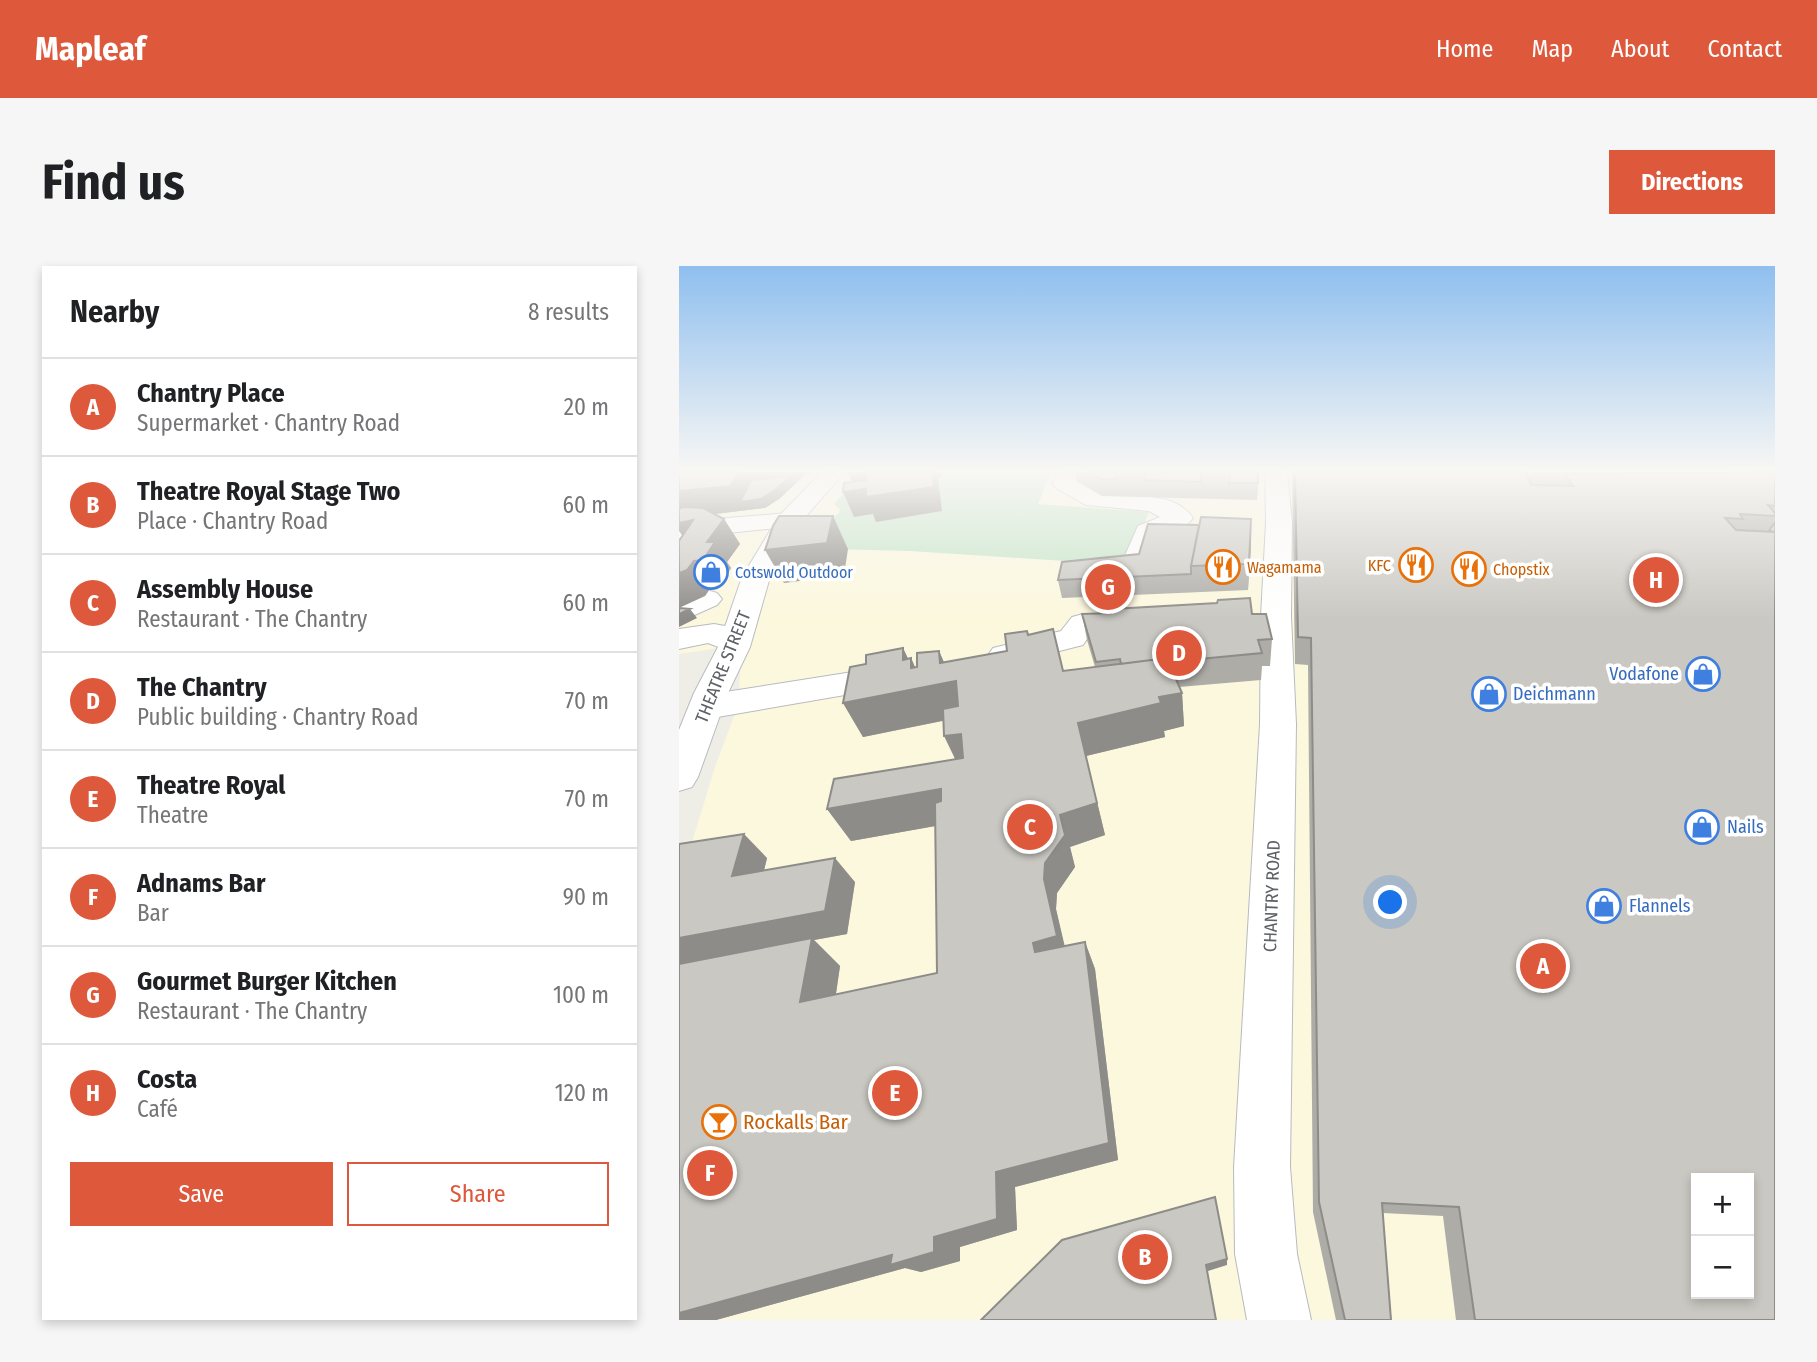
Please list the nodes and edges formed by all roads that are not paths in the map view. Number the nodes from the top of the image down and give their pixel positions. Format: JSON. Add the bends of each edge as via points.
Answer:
{"nodes":[{"id":1,"x":785,"y":521,"type":"edge"},
{"id":2,"x":788,"y":521,"type":"edge"},
{"id":3,"x":1184,"y":521,"type":"edge"},
{"id":4,"x":1276,"y":521,"type":"edge"},
{"id":5,"x":687,"y":527,"type":"edge"},
{"id":6,"x":1066,"y":571,"type":"edge"},
{"id":7,"x":707,"y":599,"type":"dead end"},
{"id":8,"x":679,"y":613,"type":"edge"},
{"id":9,"x":1083,"y":623,"type":"edge"},
{"id":10,"x":721,"y":638,"type":"dead end"},
{"id":11,"x":679,"y":639,"type":"edge"},
{"id":12,"x":972,"y":661,"type":"edge"},
{"id":13,"x":932,"y":669,"type":"edge"},
{"id":14,"x":706,"y":708,"type":"junction"},
{"id":15,"x":679,"y":777,"type":"edge"},
{"id":16,"x":1279,"y":1320,"type":"edge"}],
"edges":[{"from":1,"to":5,"type":"street"},
{"from":2,"to":14,"type":"street","name":"THEATRE STREET","via":[[756,577],[734,647]]},
{"from":3,"to":6,"type":"street","via":[[1147,531],[1135,565]]},
{"from":4,"to":16,"type":"street","name":"CHANTRY ROAD","via":[[1278,724],[1262,1167],[1266,1254]]},
{"from":7,"to":8,"type":"street"},
{"from":9,"to":12,"type":"street","via":[[1072,638]]},
{"from":10,"to":11,"type":"street","via":[[713,633]]},
{"from":13,"to":14,"type":"street"},
{"from":14,"to":15,"type":"street","name":"THEATRE STREET"}]}
